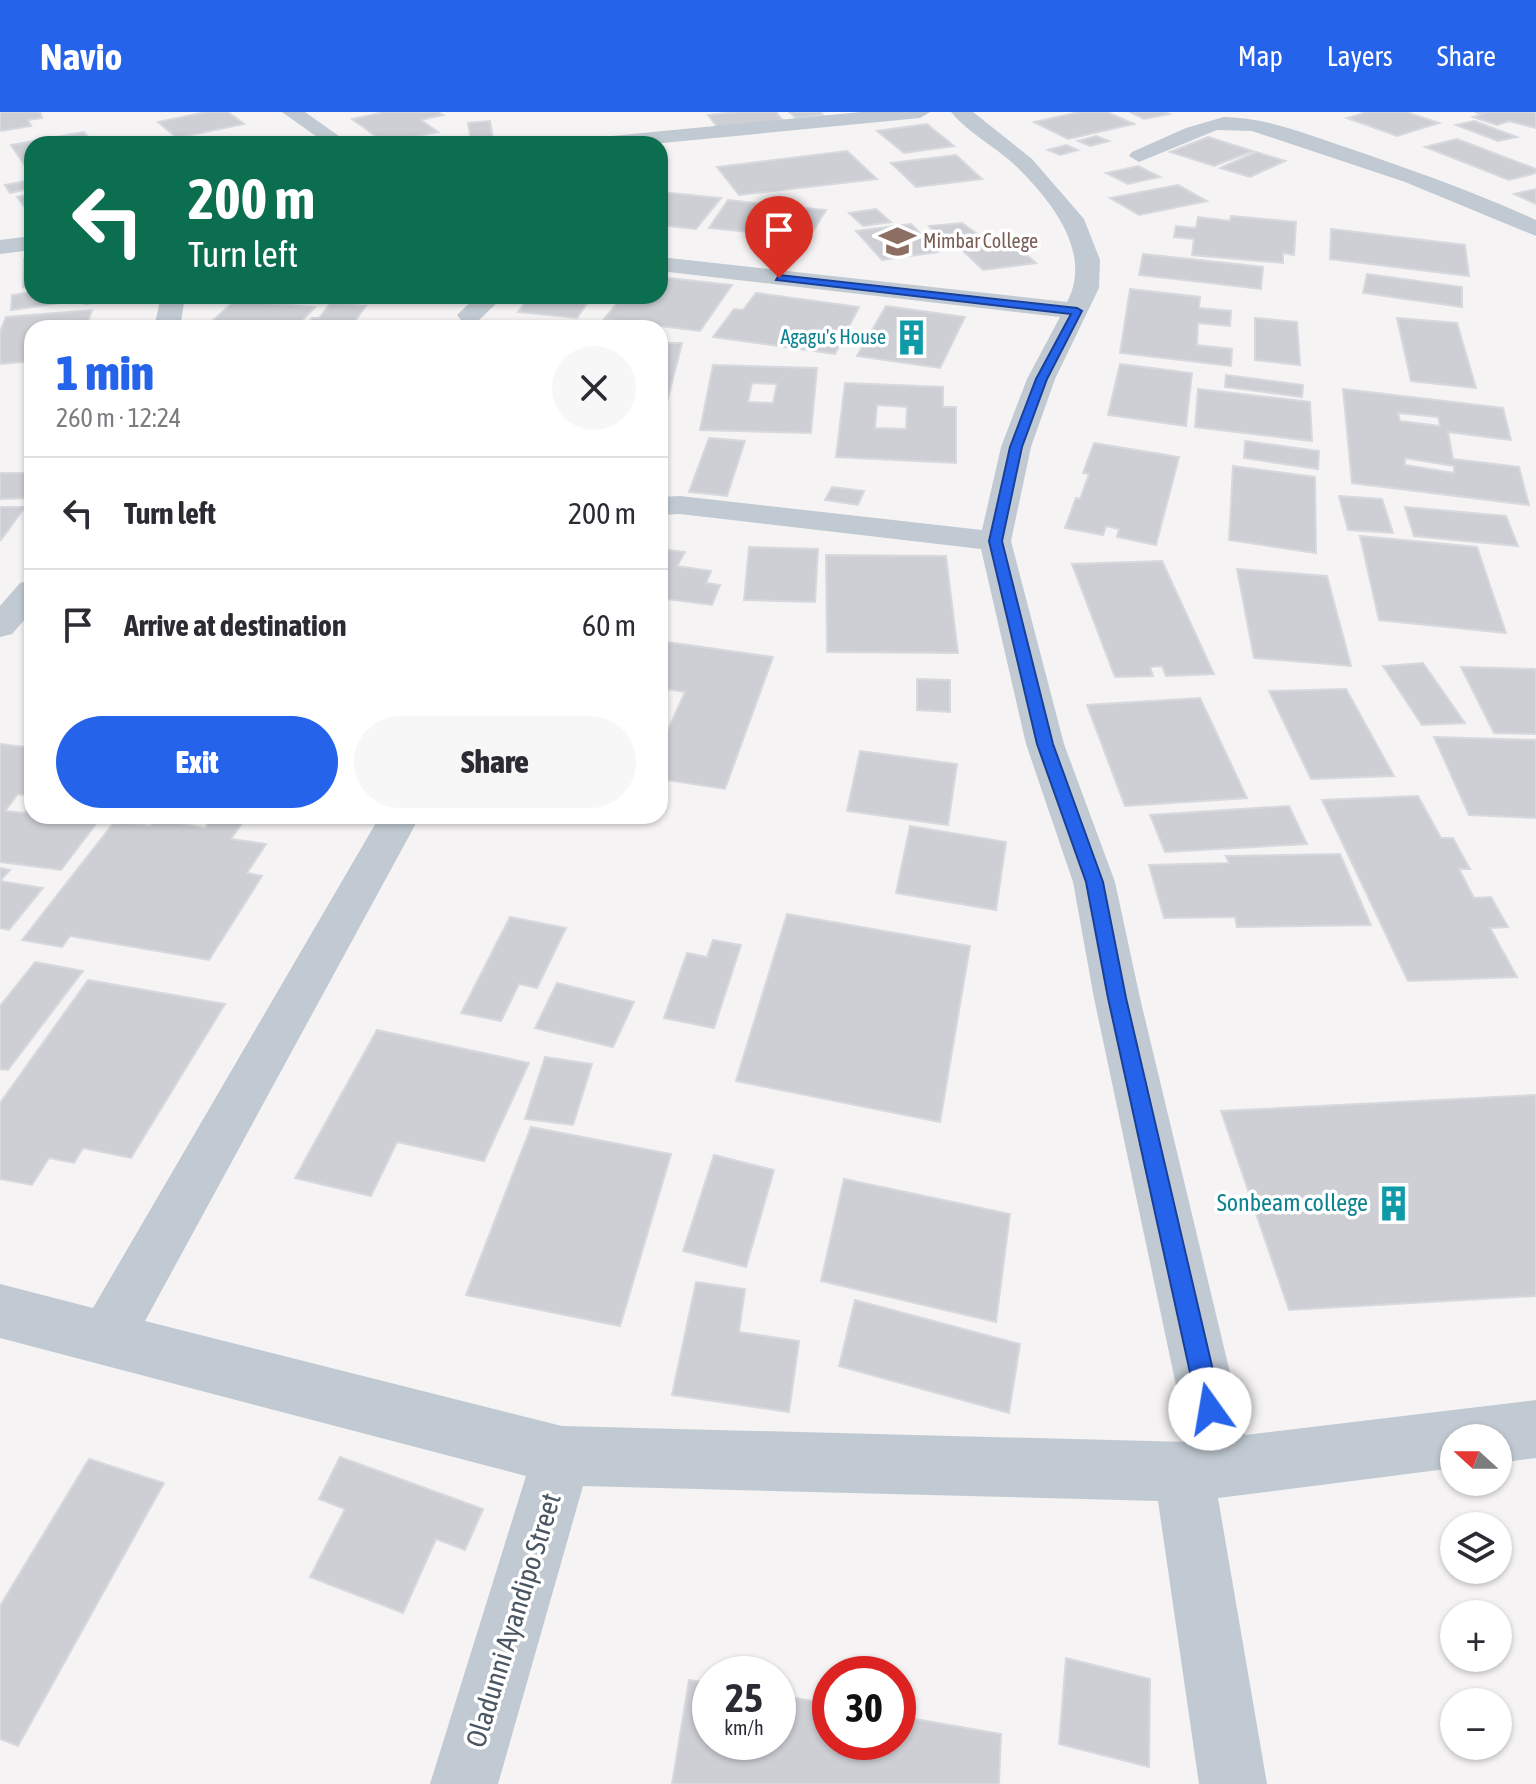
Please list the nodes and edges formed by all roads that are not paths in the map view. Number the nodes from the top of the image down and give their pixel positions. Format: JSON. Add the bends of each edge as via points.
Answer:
{"nodes":[{"id":1,"x":292,"y":112,"type":"edge"},
{"id":2,"x":920,"y":112,"type":"edge"},
{"id":3,"x":961,"y":112,"type":"edge"},
{"id":4,"x":328,"y":136,"type":"edge"},
{"id":5,"x":668,"y":137,"type":"edge"},
{"id":6,"x":1139,"y":156,"type":"dead end"},
{"id":7,"x":1536,"y":229,"type":"edge"},
{"id":8,"x":24,"y":244,"type":"edge"},
{"id":9,"x":0,"y":247,"type":"edge"},
{"id":10,"x":668,"y":265,"type":"edge"},
{"id":11,"x":483,"y":304,"type":"edge"},
{"id":12,"x":1077,"y":311,"type":"junction"},
{"id":13,"x":470,"y":315,"type":"dead end"},
{"id":14,"x":668,"y":506,"type":"edge"},
{"id":15,"x":995,"y":541,"type":"junction"},
{"id":16,"x":24,"y":599,"type":"edge"},
{"id":17,"x":0,"y":627,"type":"edge"},
{"id":18,"x":395,"y":824,"type":"edge"},
{"id":19,"x":0,"y":1311,"type":"edge"},
{"id":20,"x":106,"y":1338,"type":"junction"},
{"id":21,"x":1536,"y":1429,"type":"edge"},
{"id":22,"x":1512,"y":1432,"type":"edge"},
{"id":23,"x":1440,"y":1441,"type":"edge"},
{"id":24,"x":562,"y":1456,"type":"junction"},
{"id":25,"x":1204,"y":1470,"type":"junction"},
{"id":26,"x":464,"y":1784,"type":"edge"},
{"id":27,"x":1233,"y":1784,"type":"edge"}],
"edges":[{"from":1,"to":4,"type":"street"},
{"from":2,"to":5,"type":"street"},
{"from":3,"to":12,"type":"street","via":[[1025,163],[1073,219],[1088,260],[1087,288]]},
{"from":6,"to":7,"type":"street","via":[[1216,125],[1244,125],[1426,181]]},
{"from":8,"to":9,"type":"street"},
{"from":10,"to":12,"type":"street"},
{"from":11,"to":13,"type":"street"},
{"from":12,"to":15,"type":"street","via":[[1041,379],[1016,447]]},
{"from":14,"to":15,"type":"street"},
{"from":15,"to":25,"type":"street","via":[[1045,744],[1094,882]]},
{"from":16,"to":17,"type":"street"},
{"from":18,"to":20,"type":"street"},
{"from":19,"to":20,"type":"street"},
{"from":20,"to":24,"type":"street"},
{"from":21,"to":22,"type":"street"},
{"from":23,"to":25,"type":"street"},
{"from":24,"to":25,"type":"street"},
{"from":24,"to":26,"type":"street","name":"Oladunni Ayandipo Street"},
{"from":25,"to":27,"type":"street"}]}
